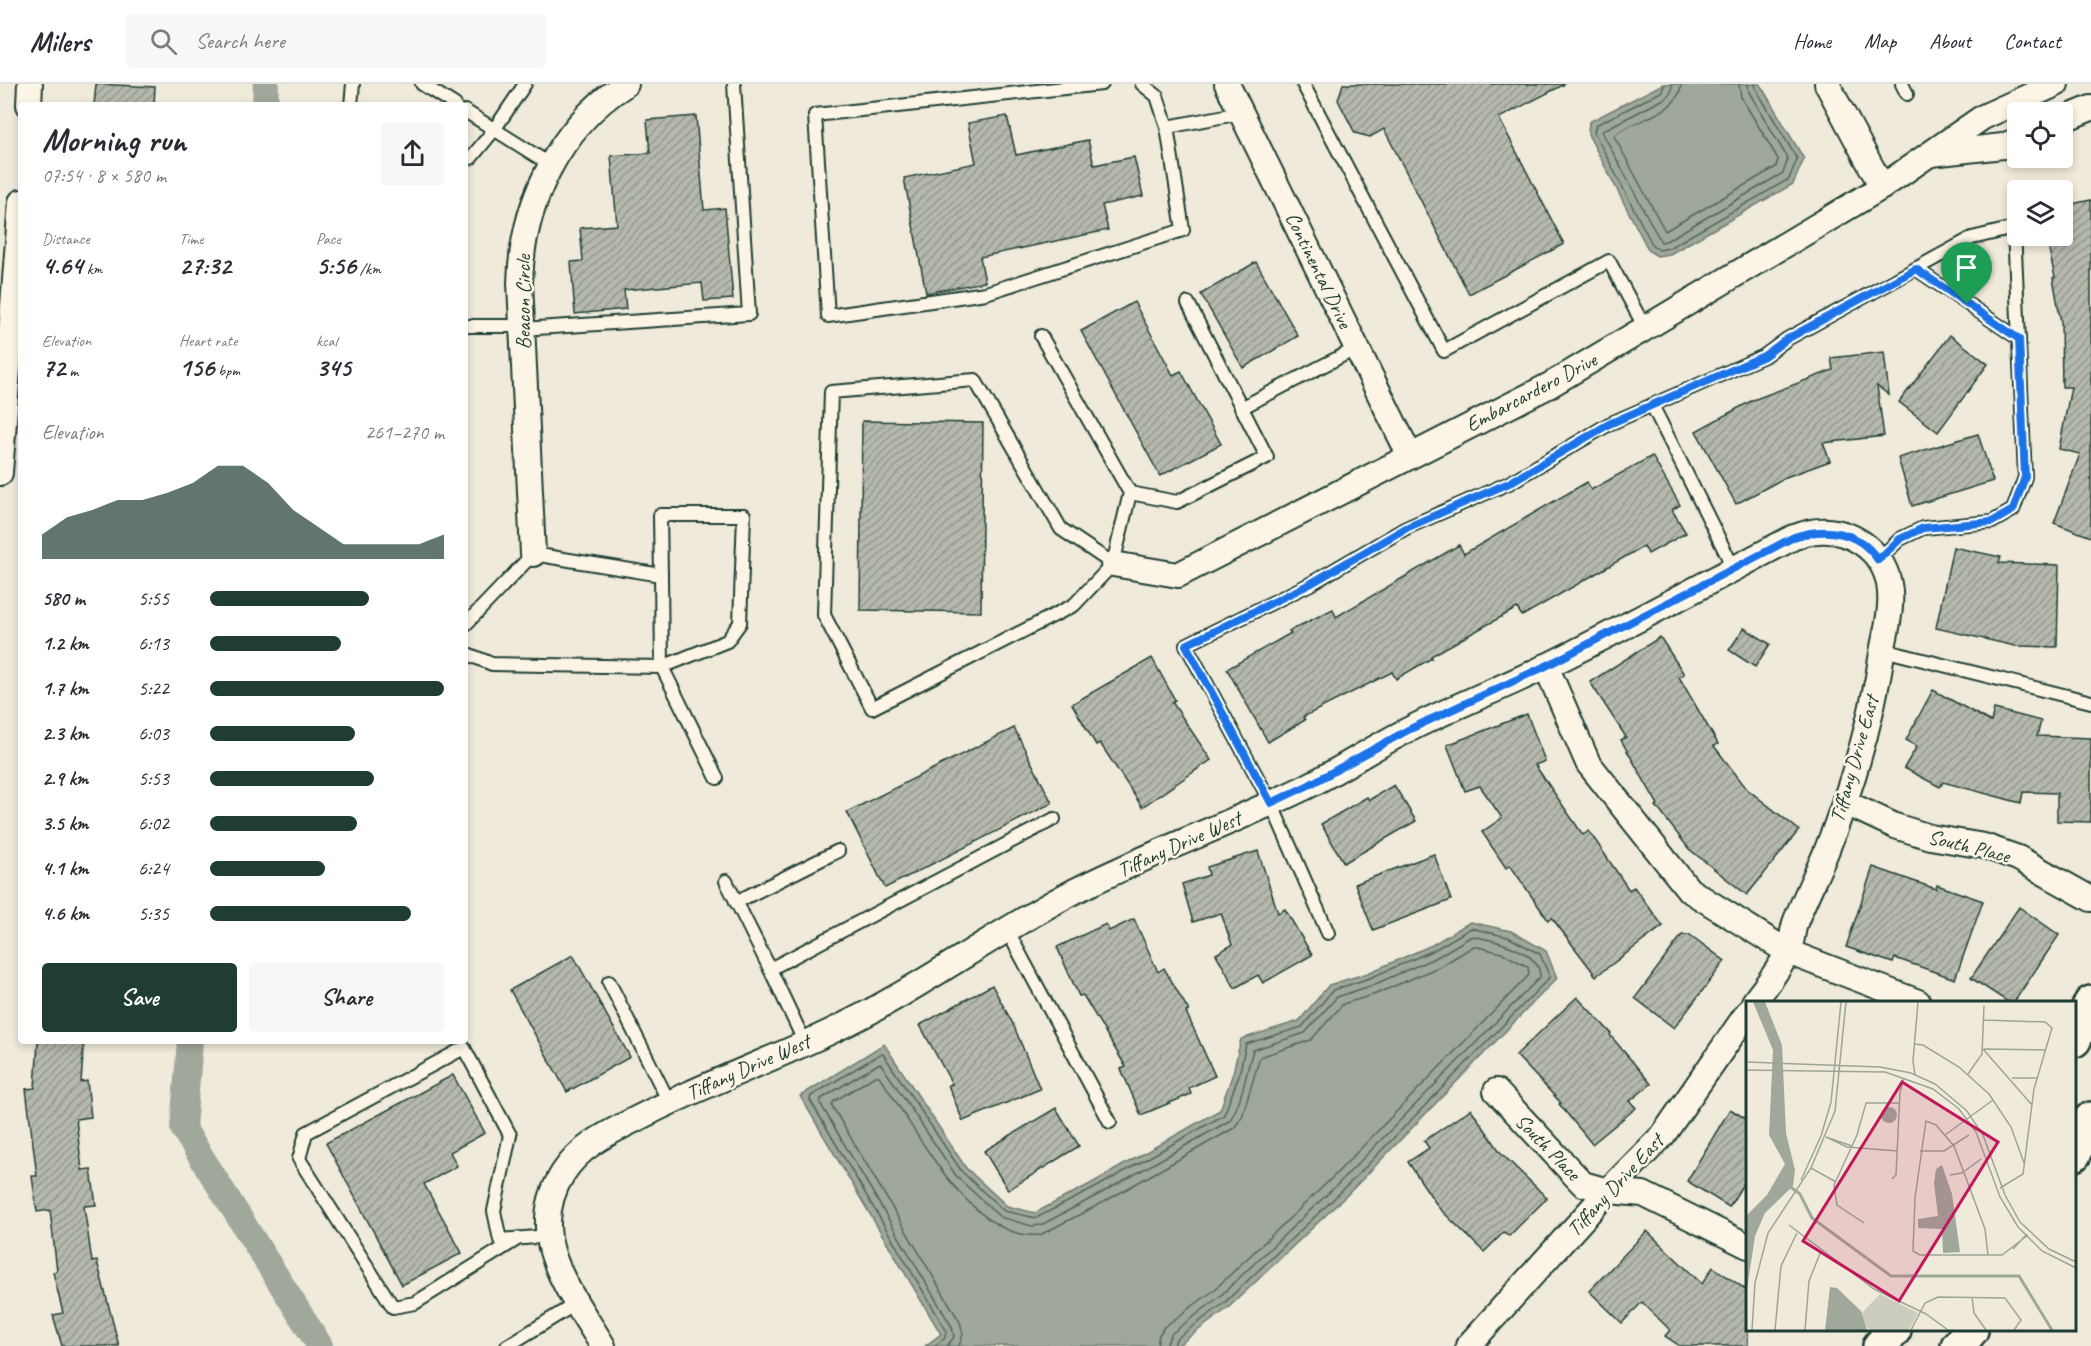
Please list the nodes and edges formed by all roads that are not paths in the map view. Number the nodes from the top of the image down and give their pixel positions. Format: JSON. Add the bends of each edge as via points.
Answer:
{"nodes":[{"id":1,"x":30,"y":84,"type":"edge"},
{"id":2,"x":353,"y":84,"type":"edge"},
{"id":3,"x":422,"y":84,"type":"edge"},
{"id":4,"x":525,"y":84,"type":"edge"},
{"id":5,"x":626,"y":84,"type":"edge"},
{"id":6,"x":734,"y":84,"type":"edge"},
{"id":7,"x":1102,"y":84,"type":"edge"},
{"id":8,"x":1142,"y":84,"type":"edge"},
{"id":9,"x":1227,"y":84,"type":"edge"},
{"id":10,"x":1303,"y":84,"type":"edge"},
{"id":11,"x":1827,"y":84,"type":"edge"},
{"id":12,"x":2056,"y":84,"type":"edge"},
{"id":13,"x":28,"y":102,"type":"edge"},
{"id":14,"x":351,"y":102,"type":"edge"},
{"id":15,"x":450,"y":102,"type":"edge"},
{"id":16,"x":2091,"y":108,"type":"edge"},
{"id":17,"x":468,"y":113,"type":"edge"},
{"id":18,"x":1241,"y":113,"type":"junction"},
{"id":19,"x":2073,"y":115,"type":"edge"},
{"id":20,"x":1167,"y":127,"type":"junction"},
{"id":21,"x":494,"y":130,"type":"junction"},
{"id":22,"x":2007,"y":144,"type":"edge"},
{"id":23,"x":1929,"y":155,"type":"junction"},
{"id":24,"x":468,"y":158,"type":"edge"},
{"id":25,"x":551,"y":165,"type":"junction"},
{"id":26,"x":1882,"y":187,"type":"junction"},
{"id":27,"x":18,"y":225,"type":"edge"},
{"id":28,"x":1916,"y":269,"type":"junction"},
{"id":29,"x":1188,"y":303,"type":"dead end"},
{"id":30,"x":6,"y":317,"type":"edge"},
{"id":31,"x":468,"y":326,"type":"edge"},
{"id":32,"x":522,"y":328,"type":"junction"},
{"id":33,"x":1645,"y":328,"type":"junction"},
{"id":34,"x":1041,"y":336,"type":"dead end"},
{"id":35,"x":2019,"y":339,"type":"junction"},
{"id":36,"x":1357,"y":348,"type":"junction"},
{"id":37,"x":1652,"y":405,"type":"junction"},
{"id":38,"x":1241,"y":408,"type":"junction"},
{"id":39,"x":1410,"y":456,"type":"junction"},
{"id":40,"x":0,"y":472,"type":"edge"},
{"id":41,"x":1130,"y":494,"type":"junction"},
{"id":42,"x":1828,"y":531,"type":"joint"},
{"id":43,"x":533,"y":554,"type":"junction"},
{"id":44,"x":1878,"y":560,"type":"junction"},
{"id":45,"x":1113,"y":564,"type":"junction"},
{"id":46,"x":1734,"y":568,"type":"junction"},
{"id":47,"x":662,"y":576,"type":"junction"},
{"id":48,"x":468,"y":622,"type":"edge"},
{"id":49,"x":1883,"y":650,"type":"junction"},
{"id":50,"x":468,"y":654,"type":"edge"},
{"id":51,"x":1546,"y":666,"type":"junction"},
{"id":52,"x":663,"y":667,"type":"junction"},
{"id":53,"x":2091,"y":702,"type":"edge"},
{"id":54,"x":717,"y":778,"type":"dead end"},
{"id":55,"x":1844,"y":802,"type":"junction"},
{"id":56,"x":1271,"y":803,"type":"junction"},
{"id":57,"x":1054,"y":819,"type":"dead end"},
{"id":58,"x":838,"y":851,"type":"dead end"},
{"id":59,"x":726,"y":881,"type":"dead end"},
{"id":60,"x":2091,"y":899,"type":"edge"},
{"id":61,"x":736,"y":902,"type":"junction"},
{"id":62,"x":1007,"y":930,"type":"junction"},
{"id":63,"x":1328,"y":933,"type":"dead end"},
{"id":64,"x":1788,"y":952,"type":"junction"},
{"id":65,"x":770,"y":969,"type":"junction"},
{"id":66,"x":609,"y":982,"type":"dead end"},
{"id":67,"x":1755,"y":1001,"type":"edge"},
{"id":68,"x":1915,"y":1001,"type":"edge"},
{"id":69,"x":2091,"y":1003,"type":"edge"},
{"id":70,"x":1746,"y":1015,"type":"edge"},
{"id":71,"x":2076,"y":1036,"type":"edge"},
{"id":72,"x":805,"y":1043,"type":"junction"},
{"id":73,"x":1496,"y":1091,"type":"dead end"},
{"id":74,"x":669,"y":1102,"type":"junction"},
{"id":75,"x":2091,"y":1119,"type":"edge"},
{"id":76,"x":1110,"y":1122,"type":"dead end"},
{"id":77,"x":2076,"y":1150,"type":"edge"},
{"id":78,"x":1608,"y":1191,"type":"junction"},
{"id":79,"x":548,"y":1236,"type":"junction"},
{"id":80,"x":519,"y":1238,"type":"junction"},
{"id":81,"x":1746,"y":1245,"type":"edge"},
{"id":82,"x":577,"y":1303,"type":"junction"},
{"id":83,"x":1892,"y":1331,"type":"edge"},
{"id":84,"x":1969,"y":1331,"type":"edge"},
{"id":85,"x":1477,"y":1343,"type":"edge"},
{"id":86,"x":507,"y":1346,"type":"edge"},
{"id":87,"x":603,"y":1346,"type":"edge"},
{"id":88,"x":1880,"y":1346,"type":"edge"},
{"id":89,"x":1958,"y":1346,"type":"edge"}],
"edges":[{"from":1,"to":13,"type":"street"},
{"from":2,"to":14,"type":"lane"},
{"from":3,"to":15,"type":"lane"},
{"from":4,"to":21,"type":"lane"},
{"from":5,"to":25,"type":"street","name":"Beacon Circle","via":[[587,115]]},
{"from":6,"to":32,"type":"lane","via":[[749,314]]},
{"from":7,"to":20,"type":"lane","via":[[815,115],[828,316],[986,293],[1183,230]]},
{"from":8,"to":20,"type":"lane","via":[[1157,96]]},
{"from":9,"to":18,"type":"street","name":"Continental Drive"},
{"from":10,"to":33,"type":"lane","via":[[1444,351],[1609,261]]},
{"from":11,"to":26,"type":"street"},
{"from":12,"to":23,"type":"street","name":"Embarcardero Drive","via":[[1983,117]]},
{"from":16,"to":19,"type":"street"},
{"from":17,"to":21,"type":"lane"},
{"from":18,"to":20,"type":"lane"},
{"from":18,"to":36,"type":"street","name":"Continental Drive"},
{"from":21,"to":24,"type":"lane"},
{"from":21,"to":25,"type":"lane"},
{"from":22,"to":23,"type":"street","name":"Embarcardero Drive"},
{"from":23,"to":26,"type":"street","name":"Embarcardero Drive"},
{"from":25,"to":32,"type":"street","name":"Beacon Circle","via":[[526,228],[520,265]]},
{"from":26,"to":33,"type":"street","name":"Embarcardero Drive"},
{"from":27,"to":30,"type":"street"},
{"from":28,"to":35,"type":"lane"},
{"from":28,"to":35,"type":"lane","via":[[1972,238],[2014,228]]},
{"from":28,"to":37,"type":"lane","via":[[1787,339],[1764,356]]},
{"from":29,"to":38,"type":"lane"},
{"from":30,"to":40,"type":"street"},
{"from":31,"to":32,"type":"lane"},
{"from":32,"to":43,"type":"street","name":"Beacon Circle"},
{"from":33,"to":39,"type":"street","name":"Embarcardero Drive","via":[[1550,385]]},
{"from":34,"to":41,"type":"lane"},
{"from":35,"to":44,"type":"lane","via":[[2025,477],[2013,510],[1992,522],[1923,528],[1900,539]]},
{"from":36,"to":38,"type":"lane"},
{"from":36,"to":39,"type":"street","name":"Continental Drive"},
{"from":37,"to":46,"type":"lane"},
{"from":37,"to":56,"type":"lane","via":[[1609,424],[1509,483],[1406,528],[1310,584],[1186,645]]},
{"from":38,"to":41,"type":"lane","via":[[1267,458],[1177,502]]},
{"from":39,"to":45,"type":"street","name":"Embarcardero Drive","via":[[1178,575]]},
{"from":41,"to":45,"type":"lane"},
{"from":42,"to":44,"type":"street","name":"Tiffany Drive East","via":[[1860,542]]},
{"from":42,"to":46,"type":"street","name":"Tiffany Drive West","via":[[1794,537]]},
{"from":43,"to":47,"type":"lane"},
{"from":43,"to":48,"type":"lane"},
{"from":44,"to":49,"type":"street","name":"Tiffany Drive East","via":[[1889,583],[1891,600]]},
{"from":45,"to":45,"type":"lane","via":[[1061,529],[975,380],[831,392],[824,615],[872,708],[1074,605]]},
{"from":46,"to":51,"type":"street","name":"Tiffany Drive West"},
{"from":47,"to":52,"type":"lane"},
{"from":47,"to":52,"type":"lane","via":[[660,515],[744,515],[741,623],[727,641]]},
{"from":49,"to":53,"type":"lane"},
{"from":49,"to":55,"type":"street","name":"Tiffany Drive East"},
{"from":50,"to":52,"type":"lane","via":[[492,664]]},
{"from":51,"to":56,"type":"street","name":"Tiffany Drive West","via":[[1408,730]]},
{"from":51,"to":64,"type":"street","via":[[1588,763],[1689,890]]},
{"from":52,"to":54,"type":"lane"},
{"from":55,"to":60,"type":"street","name":"South Place","via":[[1895,826],[1930,837],[1984,846],[2018,858]]},
{"from":55,"to":64,"type":"street","name":"Tiffany Drive East","via":[[1794,925]]},
{"from":56,"to":62,"type":"street","name":"Tiffany Drive West","via":[[1148,855]]},
{"from":56,"to":63,"type":"lane"},
{"from":57,"to":65,"type":"lane"},
{"from":58,"to":61,"type":"lane"},
{"from":59,"to":61,"type":"lane"},
{"from":61,"to":65,"type":"lane"},
{"from":62,"to":72,"type":"street","name":"Tiffany Drive West","via":[[911,990]]},
{"from":62,"to":76,"type":"lane"},
{"from":64,"to":67,"type":"street","name":"Tiffany Drive East"},
{"from":64,"to":68,"type":"street"},
{"from":65,"to":72,"type":"lane"},
{"from":66,"to":74,"type":"lane"},
{"from":69,"to":71,"type":"main road"},
{"from":70,"to":78,"type":"street","name":"Tiffany Drive East","via":[[1663,1135]]},
{"from":72,"to":74,"type":"street","name":"Tiffany Drive West"},
{"from":73,"to":78,"type":"street","name":"South Place","via":[[1583,1184]]},
{"from":74,"to":79,"type":"street","name":"Tiffany Drive West","via":[[585,1148],[561,1175],[554,1191]]},
{"from":75,"to":77,"type":"main road"},
{"from":78,"to":81,"type":"street","name":"South Place","via":[[1643,1194]]},
{"from":78,"to":85,"type":"street","name":"Tiffany Drive East"},
{"from":79,"to":80,"type":"lane"},
{"from":79,"to":82,"type":"street","via":[[554,1262]]},
{"from":80,"to":80,"type":"lane","via":[[500,1240],[494,1211],[510,1135],[464,1048],[306,1133],[299,1159],[393,1307],[415,1303]]},
{"from":82,"to":86,"type":"lane"},
{"from":82,"to":87,"type":"street"},
{"from":83,"to":88,"type":"main road"},
{"from":84,"to":89,"type":"main road"}]}
